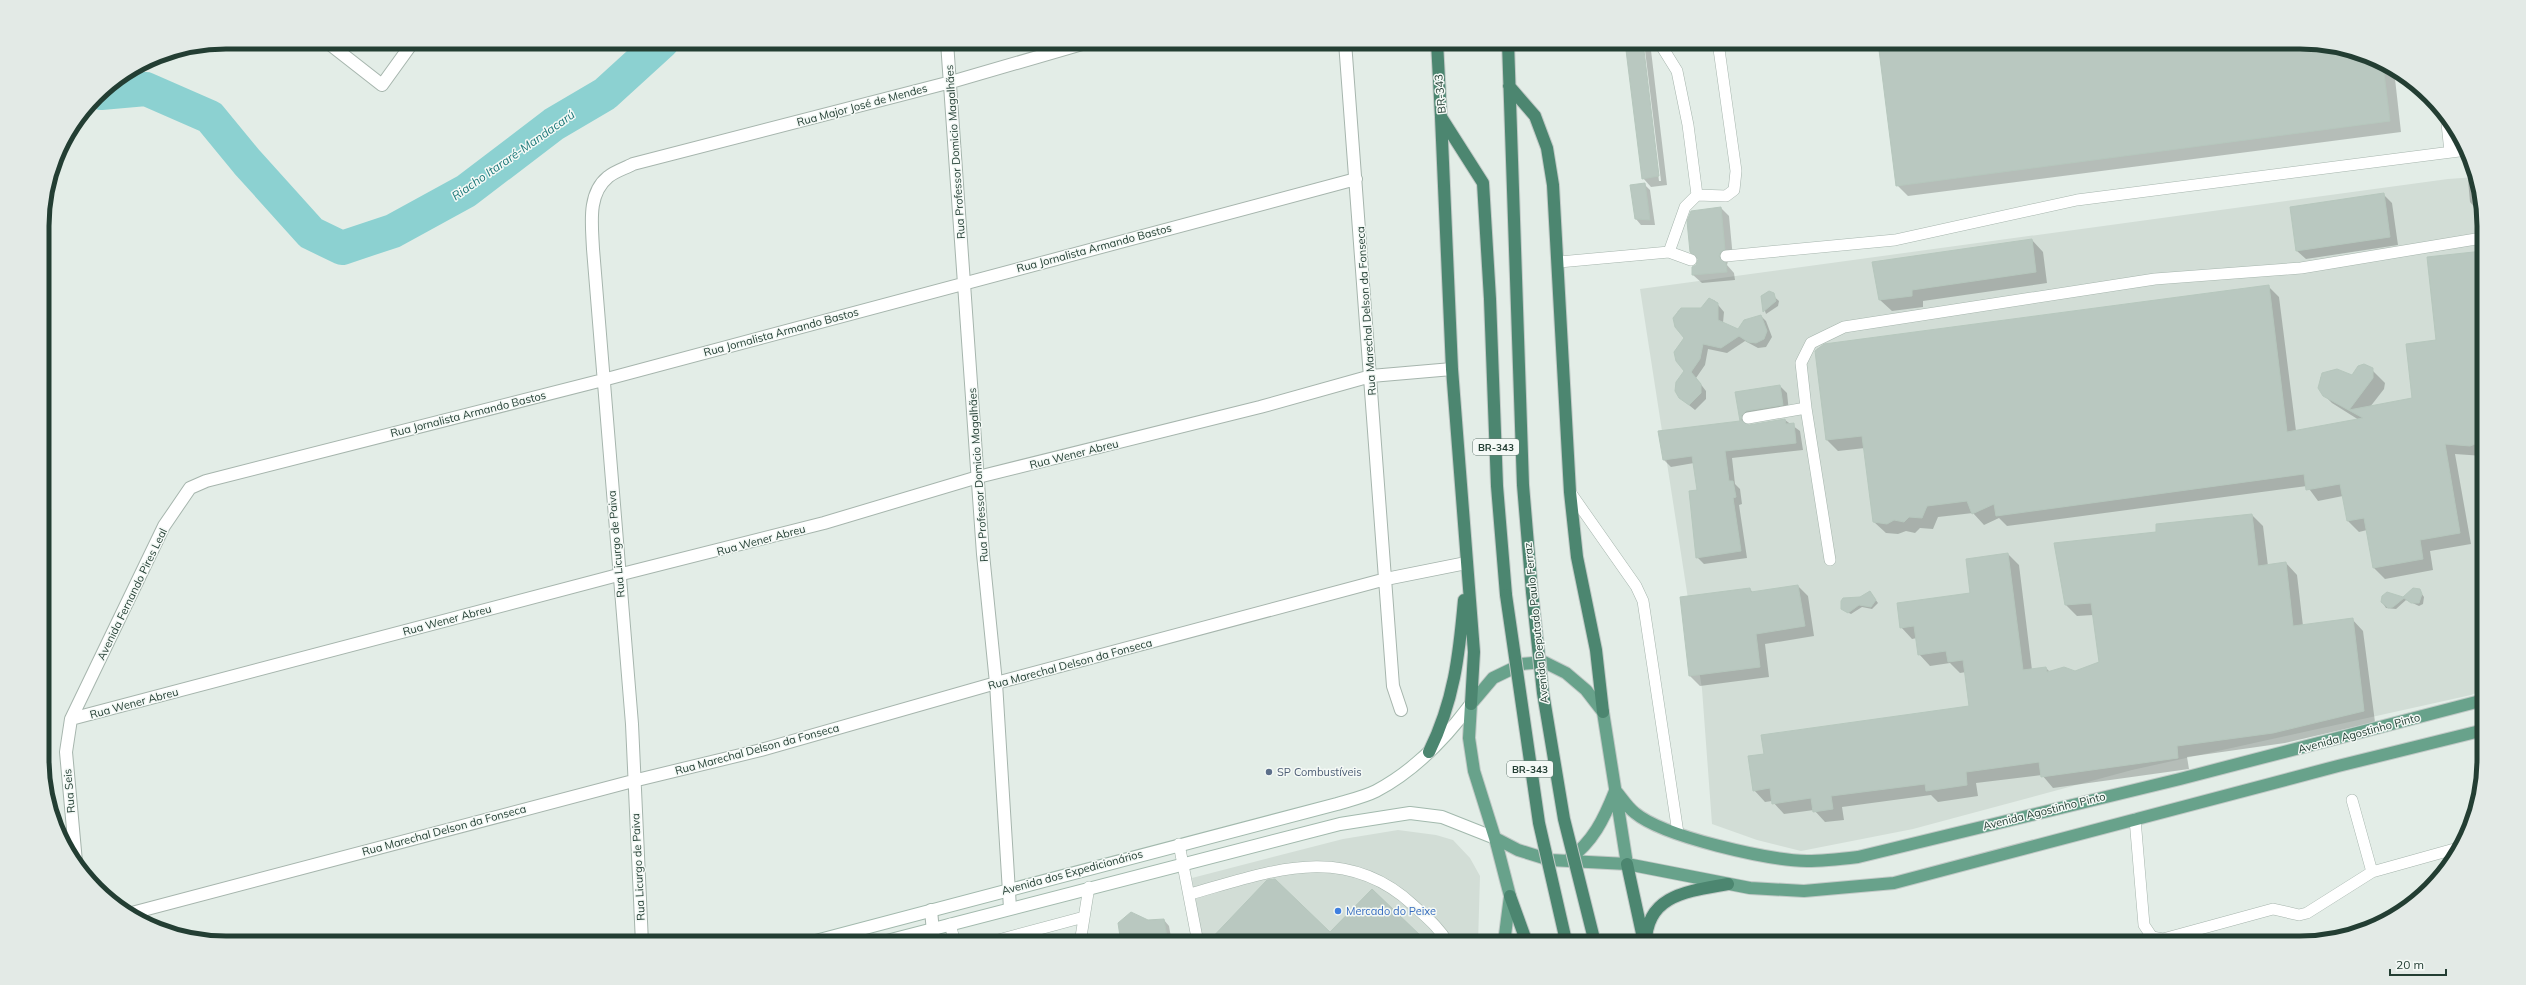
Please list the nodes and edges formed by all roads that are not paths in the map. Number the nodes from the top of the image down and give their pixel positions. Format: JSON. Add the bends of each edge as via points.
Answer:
{"nodes":[{"id":1,"x":336,"y":49,"type":"edge"},
{"id":2,"x":408,"y":49,"type":"edge"},
{"id":3,"x":948,"y":49,"type":"edge"},
{"id":4,"x":1065,"y":49,"type":"edge"},
{"id":5,"x":1346,"y":49,"type":"edge"},
{"id":6,"x":1437,"y":49,"type":"edge"},
{"id":7,"x":1508,"y":49,"type":"edge"},
{"id":8,"x":1663,"y":49,"type":"edge"},
{"id":9,"x":1719,"y":49,"type":"edge"},
{"id":10,"x":951,"y":82,"type":"junction"},
{"id":11,"x":1509,"y":86,"type":"junction"},
{"id":12,"x":1441,"y":117,"type":"junction"},
{"id":13,"x":2448,"y":129,"type":"edge"},
{"id":14,"x":2460,"y":151,"type":"edge"},
{"id":15,"x":2450,"y":152,"type":"junction"},
{"id":16,"x":633,"y":164,"type":"joint"},
{"id":17,"x":1356,"y":179,"type":"junction"},
{"id":18,"x":1697,"y":194,"type":"junction"},
{"id":19,"x":2477,"y":239,"type":"edge"},
{"id":20,"x":1669,"y":252,"type":"junction"},
{"id":21,"x":1726,"y":256,"type":"dead end"},
{"id":22,"x":1691,"y":260,"type":"dead end"},
{"id":23,"x":1559,"y":262,"type":"junction"},
{"id":24,"x":965,"y":282,"type":"junction"},
{"id":25,"x":1452,"y":369,"type":"junction"},
{"id":26,"x":1371,"y":376,"type":"junction"},
{"id":27,"x":603,"y":380,"type":"junction"},
{"id":28,"x":1806,"y":408,"type":"junction"},
{"id":29,"x":1748,"y":418,"type":"dead end"},
{"id":30,"x":978,"y":477,"type":"junction"},
{"id":31,"x":206,"y":481,"type":"joint"},
{"id":32,"x":1570,"y":492,"type":"junction"},
{"id":33,"x":1830,"y":560,"type":"dead end"},
{"id":34,"x":1466,"y":567,"type":"junction"},
{"id":35,"x":618,"y":575,"type":"junction"},
{"id":36,"x":1386,"y":579,"type":"junction"},
{"id":37,"x":996,"y":683,"type":"junction"},
{"id":38,"x":2477,"y":702,"type":"edge"},
{"id":39,"x":1471,"y":704,"type":"junction"},
{"id":40,"x":1401,"y":710,"type":"dead end"},
{"id":41,"x":1603,"y":712,"type":"junction"},
{"id":42,"x":71,"y":719,"type":"junction"},
{"id":43,"x":2477,"y":732,"type":"edge"},
{"id":44,"x":1429,"y":752,"type":"junction"},
{"id":45,"x":633,"y":781,"type":"junction"},
{"id":46,"x":1616,"y":790,"type":"junction"},
{"id":47,"x":2352,"y":800,"type":"dead end"},
{"id":48,"x":2135,"y":819,"type":"junction"},
{"id":49,"x":1678,"y":833,"type":"junction"},
{"id":50,"x":1495,"y":838,"type":"junction"},
{"id":51,"x":1179,"y":844,"type":"junction"},
{"id":52,"x":75,"y":850,"type":"edge"},
{"id":53,"x":2451,"y":850,"type":"edge"},
{"id":54,"x":1568,"y":860,"type":"junction"},
{"id":55,"x":1183,"y":864,"type":"junction"},
{"id":56,"x":1626,"y":864,"type":"junction"},
{"id":57,"x":2372,"y":872,"type":"junction"},
{"id":58,"x":1728,"y":884,"type":"junction"},
{"id":59,"x":1089,"y":887,"type":"junction"},
{"id":60,"x":1008,"y":889,"type":"junction"},
{"id":61,"x":1190,"y":894,"type":"junction"},
{"id":62,"x":1510,"y":896,"type":"junction"},
{"id":63,"x":1010,"y":908,"type":"junction"},
{"id":64,"x":931,"y":910,"type":"junction"},
{"id":65,"x":137,"y":912,"type":"edge"},
{"id":66,"x":1084,"y":917,"type":"junction"},
{"id":67,"x":950,"y":924,"type":"junction"},
{"id":68,"x":933,"y":928,"type":"junction"},
{"id":69,"x":642,"y":936,"type":"edge"},
{"id":70,"x":834,"y":936,"type":"edge"},
{"id":71,"x":904,"y":936,"type":"edge"},
{"id":72,"x":934,"y":936,"type":"edge"},
{"id":73,"x":953,"y":936,"type":"edge"},
{"id":74,"x":1013,"y":936,"type":"edge"},
{"id":75,"x":1081,"y":936,"type":"edge"},
{"id":76,"x":1197,"y":936,"type":"edge"},
{"id":77,"x":1444,"y":936,"type":"edge"},
{"id":78,"x":1505,"y":936,"type":"edge"},
{"id":79,"x":1524,"y":936,"type":"edge"},
{"id":80,"x":1565,"y":936,"type":"edge"},
{"id":81,"x":1593,"y":936,"type":"edge"},
{"id":82,"x":1643,"y":936,"type":"edge"},
{"id":83,"x":1646,"y":936,"type":"edge"},
{"id":84,"x":2151,"y":936,"type":"edge"},
{"id":85,"x":2176,"y":936,"type":"edge"}],
"edges":[{"from":1,"to":2,"type":"street","via":[[382,85]]},
{"from":3,"to":10,"type":"street","name":"Rua Professor Domicio Magalhães"},
{"from":4,"to":10,"type":"street","name":"Rua Major José de Mendes"},
{"from":5,"to":17,"type":"street","name":"Rua Marechal Delson da Fonseca"},
{"from":6,"to":12,"type":"highway","name":"BR-343"},
{"from":7,"to":11,"type":"highway","number":"BR-343"},
{"from":8,"to":18,"type":"lane","via":[[1677,71],[1688,125]]},
{"from":9,"to":18,"type":"lane","via":[[1736,171],[1734,190],[1726,196]]},
{"from":10,"to":16,"type":"street","name":"Rua Major José de Mendes"},
{"from":10,"to":24,"type":"street","name":"Rua Professor Domicio Magalhães"},
{"from":11,"to":23,"type":"highway","via":[[1535,116],[1547,148],[1553,185]]},
{"from":11,"to":81,"type":"highway","name":"Avenida Deputado Paulo Ferraz","number":"BR-343","bridge":true,"via":[[1522,485],[1532,592],[1543,693],[1564,819]]},
{"from":12,"to":25,"type":"highway"},
{"from":12,"to":80,"type":"highway","name":"BR-343","number":"BR-343","bridge":true,"via":[[1483,182],[1497,486],[1506,595],[1539,823]]},
{"from":13,"to":15,"type":"lane"},
{"from":14,"to":15,"type":"lane"},
{"from":15,"to":21,"type":"lane","via":[[2077,200],[1895,240]]},
{"from":16,"to":27,"type":"street","name":"Rua Licurgo de Paiva","via":[[608,177],[597,191],[593,203],[593,249]]},
{"from":17,"to":24,"type":"street","name":"Rua Jornalista Armando Bastos"},
{"from":17,"to":26,"type":"street","name":"Rua Marechal Delson da Fonseca"},
{"from":18,"to":20,"type":"lane","via":[[1685,207]]},
{"from":19,"to":28,"type":"lane","via":[[2301,268],[2155,279],[1844,326],[1812,343],[1801,363]]},
{"from":20,"to":22,"type":"lane"},
{"from":20,"to":23,"type":"lane"},
{"from":23,"to":32,"type":"highway","via":[[1564,414]]},
{"from":24,"to":27,"type":"street","name":"Rua Jornalista Armando Bastos"},
{"from":24,"to":30,"type":"street","name":"Rua Professor Domicio Magalhães"},
{"from":25,"to":26,"type":"street","name":"Rua Wener Abreu"},
{"from":25,"to":34,"type":"highway"},
{"from":26,"to":30,"type":"street","name":"Rua Wener Abreu","via":[[1260,407]]},
{"from":26,"to":36,"type":"street","name":"Rua Marechal Delson da Fonseca"},
{"from":27,"to":31,"type":"street","name":"Rua Jornalista Armando Bastos"},
{"from":27,"to":35,"type":"street","name":"Rua Licurgo de Paiva"},
{"from":28,"to":29,"type":"lane"},
{"from":28,"to":33,"type":"lane"},
{"from":30,"to":35,"type":"street","name":"Rua Wener Abreu","via":[[824,524]]},
{"from":30,"to":37,"type":"street","name":"Rua Professor Domicio Magalhães"},
{"from":31,"to":42,"type":"street","name":"Avenida Fernando Pires Leal","via":[[190,488],[164,526]]},
{"from":32,"to":41,"type":"highway","via":[[1577,557],[1596,650]]},
{"from":32,"to":49,"type":"lane","via":[[1636,586],[1643,601]]},
{"from":34,"to":36,"type":"street","name":"Rua Marechal Delson da Fonseca"},
{"from":34,"to":39,"type":"highway","via":[[1474,652]]},
{"from":34,"to":44,"type":"highway","via":[[1453,690],[1444,722]]},
{"from":35,"to":42,"type":"street","name":"Rua Wener Abreu"},
{"from":35,"to":45,"type":"street","name":"Rua Licurgo de Paiva","via":[[632,724]]},
{"from":36,"to":37,"type":"street","name":"Rua Marechal Delson da Fonseca"},
{"from":36,"to":40,"type":"street","name":"Rua Marechal Delson da Fonseca","via":[[1393,686]]},
{"from":37,"to":45,"type":"street","name":"Rua Marechal Delson da Fonseca","via":[[761,750]]},
{"from":37,"to":60,"type":"street","name":"Rua Professor Domicio Magalhães"},
{"from":38,"to":49,"type":"main road","name":"Avenida Agostinho Pinto","via":[[2180,779],[1858,857],[1806,861],[1780,858],[1727,848]]},
{"from":39,"to":41,"type":"main road","via":[[1493,678],[1522,664],[1544,662],[1566,673],[1586,690]]},
{"from":39,"to":44,"type":"street","name":"Avenida dos Expedicionários","via":[[1450,733]]},
{"from":39,"to":50,"type":"main road","via":[[1469,738],[1474,771]]},
{"from":41,"to":46,"type":"main road"},
{"from":42,"to":52,"type":"street","name":"Rua Seis","via":[[66,752]]},
{"from":43,"to":48,"type":"main road"},
{"from":44,"to":51,"type":"street","name":"Avenida dos Expedicionários","via":[[1402,775],[1374,792],[1337,804]]},
{"from":45,"to":65,"type":"street","name":"Rua Marechal Delson da Fonseca"},
{"from":45,"to":69,"type":"street","name":"Rua Licurgo de Paiva"},
{"from":46,"to":49,"type":"main road","name":"Avenida Agostinho Pinto","via":[[1636,814]]},
{"from":46,"to":54,"type":"main road","via":[[1596,834]]},
{"from":46,"to":56,"type":"main road"},
{"from":47,"to":57,"type":"lane"},
{"from":48,"to":58,"type":"main road","via":[[1894,883],[1804,891]]},
{"from":48,"to":84,"type":"lane","via":[[2144,925]]},
{"from":50,"to":54,"type":"main road","via":[[1518,850],[1544,858]]},
{"from":50,"to":55,"type":"street","name":"Avenida dos Expedicionários","via":[[1442,817],[1410,813],[1340,824]]},
{"from":50,"to":62,"type":"main road"},
{"from":51,"to":55,"type":"lane"},
{"from":51,"to":60,"type":"street","name":"Avenida dos Expedicionários"},
{"from":53,"to":57,"type":"lane"},
{"from":54,"to":56,"type":"main road"},
{"from":55,"to":59,"type":"street","name":"Avenida dos Expedicionários"},
{"from":55,"to":61,"type":"lane"},
{"from":56,"to":58,"type":"main road"},
{"from":56,"to":82,"type":"highway"},
{"from":57,"to":85,"type":"lane","via":[[2307,913],[2299,915],[2273,909]]},
{"from":58,"to":83,"type":"highway","via":[[1689,891],[1661,904],[1651,916]]},
{"from":59,"to":63,"type":"street","name":"Avenida dos Expedicionários"},
{"from":59,"to":66,"type":"lane"},
{"from":60,"to":63,"type":"street","name":"Rua Professor Domicio Magalhães"},
{"from":60,"to":64,"type":"street","name":"Avenida dos Expedicionários"},
{"from":61,"to":76,"type":"lane"},
{"from":61,"to":77,"type":"lane","via":[[1284,868],[1313,865],[1376,879],[1399,892]]},
{"from":62,"to":78,"type":"main road"},
{"from":62,"to":79,"type":"highway"},
{"from":63,"to":67,"type":"street","name":"Avenida dos Expedicionários"},
{"from":64,"to":68,"type":"street"},
{"from":64,"to":70,"type":"street","name":"Avenida dos Expedicionários"},
{"from":66,"to":74,"type":"lane"},
{"from":66,"to":75,"type":"lane"},
{"from":67,"to":68,"type":"street","name":"Avenida dos Expedicionários"},
{"from":67,"to":73,"type":"lane"},
{"from":68,"to":71,"type":"street","name":"Avenida dos Expedicionários"},
{"from":68,"to":72,"type":"street"}]}
